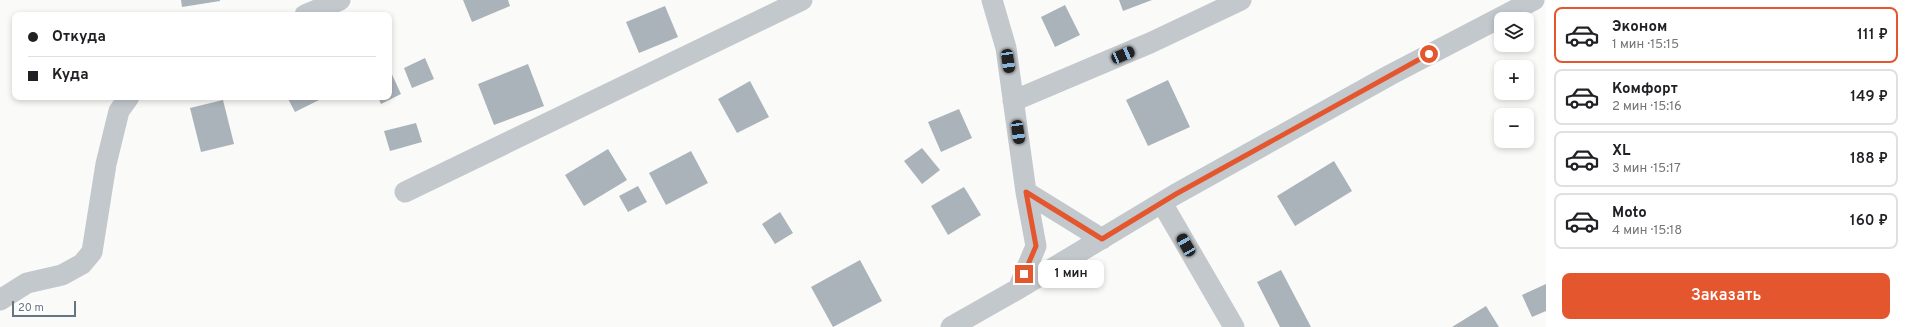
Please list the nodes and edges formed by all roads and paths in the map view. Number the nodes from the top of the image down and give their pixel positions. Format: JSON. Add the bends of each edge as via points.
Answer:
{"nodes":[{"id":1,"x":340,"y":0,"type":"edge"},
{"id":2,"x":802,"y":0,"type":"edge"},
{"id":3,"x":992,"y":0,"type":"edge"},
{"id":4,"x":1241,"y":0,"type":"edge"},
{"id":5,"x":1534,"y":0,"type":"edge"},
{"id":6,"x":312,"y":12,"type":"edge"},
{"id":7,"x":127,"y":100,"type":"edge"},
{"id":8,"x":1013,"y":102,"type":"junction"},
{"id":9,"x":405,"y":192,"type":"dead end"},
{"id":10,"x":1026,"y":192,"type":"junction"},
{"id":11,"x":1162,"y":203,"type":"junction"},
{"id":12,"x":1102,"y":239,"type":"junction"},
{"id":13,"x":1018,"y":288,"type":"junction"},
{"id":14,"x":0,"y":300,"type":"edge"},
{"id":15,"x":951,"y":327,"type":"edge"},
{"id":16,"x":1234,"y":327,"type":"edge"}],
"edges":[{"from":1,"to":6,"type":"street"},
{"from":2,"to":9,"type":"street"},
{"from":3,"to":8,"type":"street","via":[[1006,48]]},
{"from":4,"to":8,"type":"street","via":[[1150,43]]},
{"from":5,"to":11,"type":"street","via":[[1390,75]]},
{"from":7,"to":14,"type":"street","via":[[120,111],[106,164],[92,252],[82,264],[62,275],[27,283]]},
{"from":8,"to":10,"type":"street"},
{"from":10,"to":12,"type":"street"},
{"from":10,"to":13,"type":"street","via":[[1036,246]]},
{"from":11,"to":12,"type":"street"},
{"from":11,"to":16,"type":"street"},
{"from":12,"to":13,"type":"street"},
{"from":13,"to":15,"type":"street"}]}
